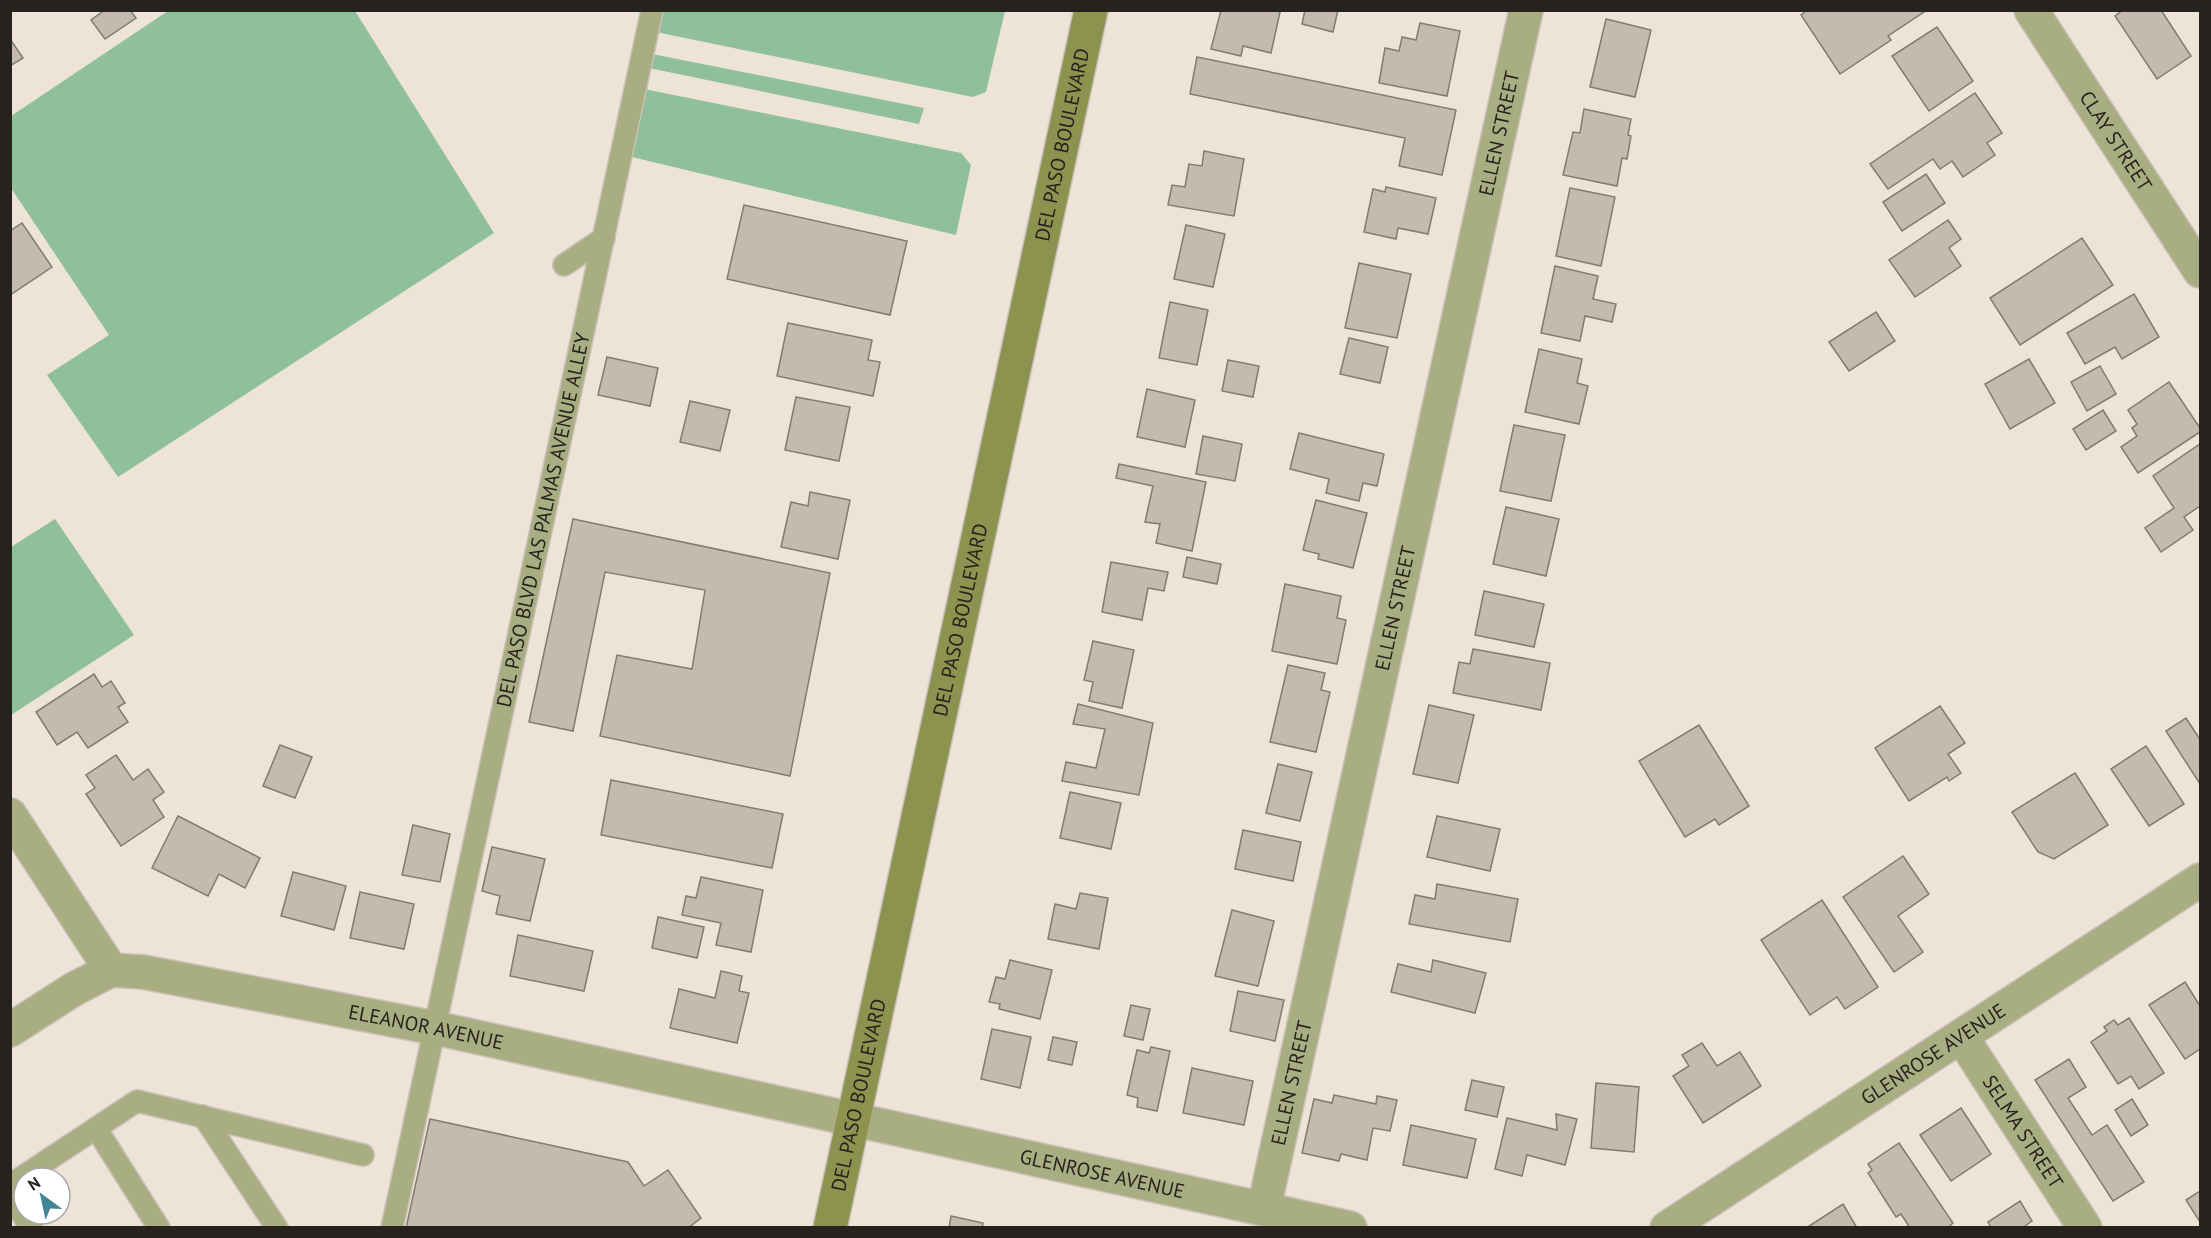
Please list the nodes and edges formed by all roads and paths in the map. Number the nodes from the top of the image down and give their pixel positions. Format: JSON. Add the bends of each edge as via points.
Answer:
{"nodes":[{"id":1,"x":652,"y":10,"type":"edge"},
{"id":2,"x":1091,"y":10,"type":"edge"},
{"id":3,"x":1526,"y":10,"type":"edge"},
{"id":4,"x":2031,"y":10,"type":"edge"},
{"id":5,"x":604,"y":238,"type":"junction"},
{"id":6,"x":564,"y":265,"type":"dead end"},
{"id":7,"x":2200,"y":271,"type":"edge"},
{"id":8,"x":10,"y":815,"type":"edge"},
{"id":9,"x":2200,"y":880,"type":"edge"},
{"id":10,"x":111,"y":970,"type":"junction"},
{"id":11,"x":435,"y":1028,"type":"junction"},
{"id":12,"x":10,"y":1030,"type":"edge"},
{"id":13,"x":1961,"y":1036,"type":"junction"},
{"id":14,"x":203,"y":1116,"type":"junction"},
{"id":15,"x":853,"y":1120,"type":"junction"},
{"id":16,"x":96,"y":1128,"type":"junction"},
{"id":17,"x":363,"y":1155,"type":"dead end"},
{"id":18,"x":10,"y":1185,"type":"edge"},
{"id":19,"x":10,"y":1196,"type":"edge"},
{"id":20,"x":1264,"y":1208,"type":"junction"},
{"id":21,"x":31,"y":1227,"type":"edge"},
{"id":22,"x":159,"y":1227,"type":"edge"},
{"id":23,"x":277,"y":1227,"type":"edge"},
{"id":24,"x":392,"y":1227,"type":"edge"},
{"id":25,"x":830,"y":1227,"type":"edge"},
{"id":26,"x":1350,"y":1227,"type":"edge"},
{"id":27,"x":1667,"y":1227,"type":"edge"},
{"id":28,"x":2085,"y":1227,"type":"edge"}],
"edges":[{"from":1,"to":5,"type":"lane","name":"DEL PASO BLVD LAS PALMAS AVENUE ALLEY"},
{"from":2,"to":15,"type":"main road","name":"DEL PASO BOULEVARD"},
{"from":3,"to":20,"type":"street","name":"ELLEN STREET"},
{"from":4,"to":7,"type":"street","name":"CLAY STREET"},
{"from":5,"to":6,"type":"lane"},
{"from":5,"to":11,"type":"lane","name":"DEL PASO BLVD LAS PALMAS AVENUE ALLEY"},
{"from":8,"to":10,"type":"street"},
{"from":9,"to":13,"type":"street","name":"GLENROSE AVENUE"},
{"from":10,"to":11,"type":"street","name":"ELEANOR AVENUE","via":[[143,972]]},
{"from":10,"to":12,"type":"street"},
{"from":11,"to":15,"type":"street","name":"ELEANOR AVENUE"},
{"from":11,"to":24,"type":"lane","name":"DEL PASO BLVD LAS PALMAS AVENUE ALLEY"},
{"from":13,"to":27,"type":"street","name":"GLENROSE AVENUE"},
{"from":13,"to":28,"type":"street","name":"SELMA STREET"},
{"from":14,"to":16,"type":"lane","via":[[137,1101]]},
{"from":14,"to":17,"type":"lane"},
{"from":14,"to":23,"type":"lane"},
{"from":15,"to":20,"type":"street","name":"GLENROSE AVENUE"},
{"from":15,"to":25,"type":"main road","name":"DEL PASO BOULEVARD"},
{"from":16,"to":18,"type":"lane"},
{"from":16,"to":22,"type":"lane"},
{"from":19,"to":21,"type":"lane"},
{"from":20,"to":26,"type":"street","name":"GLENROSE AVENUE"}]}
